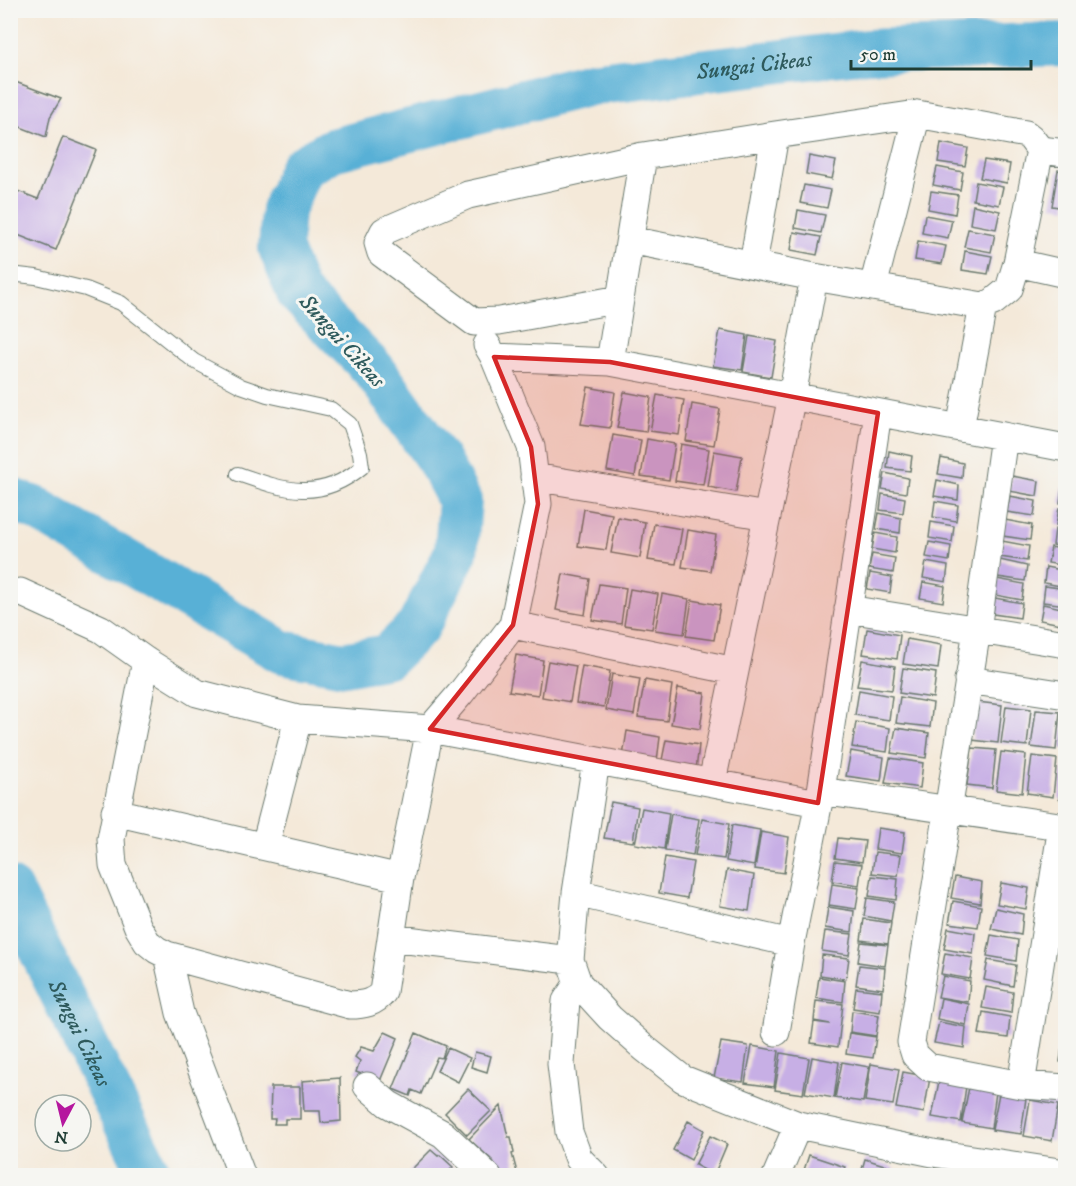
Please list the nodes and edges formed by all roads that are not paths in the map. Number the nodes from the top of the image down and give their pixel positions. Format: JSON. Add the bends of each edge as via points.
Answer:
{"nodes":[{"id":1,"x":917,"y":114,"type":"junction"},
{"id":2,"x":775,"y":135,"type":"junction"},
{"id":3,"x":1052,"y":152,"type":"edge"},
{"id":4,"x":643,"y":156,"type":"junction"},
{"id":5,"x":630,"y":240,"type":"junction"},
{"id":6,"x":1017,"y":263,"type":"junction"},
{"id":7,"x":753,"y":264,"type":"junction"},
{"id":8,"x":10,"y":274,"type":"edge"},
{"id":9,"x":1065,"y":274,"type":"edge"},
{"id":10,"x":814,"y":277,"type":"junction"},
{"id":11,"x":873,"y":287,"type":"junction"},
{"id":12,"x":620,"y":299,"type":"junction"},
{"id":13,"x":983,"y":306,"type":"junction"},
{"id":14,"x":474,"y":322,"type":"junction"},
{"id":15,"x":494,"y":357,"type":"junction"},
{"id":16,"x":609,"y":362,"type":"junction"},
{"id":17,"x":792,"y":396,"type":"junction"},
{"id":18,"x":878,"y":413,"type":"junction"},
{"id":19,"x":960,"y":428,"type":"junction"},
{"id":20,"x":1004,"y":436,"type":"junction"},
{"id":21,"x":1065,"y":448,"type":"edge"},
{"id":22,"x":238,"y":474,"type":"dead end"},
{"id":23,"x":534,"y":477,"type":"junction"},
{"id":24,"x":767,"y":516,"type":"junction"},
{"id":25,"x":20,"y":592,"type":"dead end"},
{"id":26,"x":848,"y":609,"type":"junction"},
{"id":27,"x":513,"y":625,"type":"junction"},
{"id":28,"x":977,"y":630,"type":"junction"},
{"id":29,"x":1065,"y":644,"type":"edge"},
{"id":30,"x":146,"y":661,"type":"junction"},
{"id":31,"x":735,"y":671,"type":"junction"},
{"id":32,"x":968,"y":680,"type":"junction"},
{"id":33,"x":1065,"y":694,"type":"edge"},
{"id":34,"x":298,"y":719,"type":"junction"},
{"id":35,"x":430,"y":729,"type":"junction"},
{"id":36,"x":596,"y":760,"type":"junction"},
{"id":37,"x":712,"y":783,"type":"junction"},
{"id":38,"x":819,"y":797,"type":"junction"},
{"id":39,"x":949,"y":810,"type":"junction"},
{"id":40,"x":115,"y":812,"type":"junction"},
{"id":41,"x":1064,"y":826,"type":"edge"},
{"id":42,"x":265,"y":846,"type":"junction"},
{"id":43,"x":400,"y":878,"type":"junction"},
{"id":44,"x":576,"y":893,"type":"junction"},
{"id":45,"x":392,"y":938,"type":"junction"},
{"id":46,"x":791,"y":943,"type":"junction"},
{"id":47,"x":167,"y":955,"type":"junction"},
{"id":48,"x":574,"y":971,"type":"junction"},
{"id":49,"x":776,"y":1032,"type":"dead end"},
{"id":50,"x":1021,"y":1085,"type":"junction"},
{"id":51,"x":367,"y":1086,"type":"dead end"},
{"id":52,"x":1065,"y":1088,"type":"edge"},
{"id":53,"x":798,"y":1125,"type":"junction"},
{"id":54,"x":930,"y":1164,"type":"edge"},
{"id":55,"x":1065,"y":1173,"type":"edge"},
{"id":56,"x":242,"y":1176,"type":"edge"},
{"id":57,"x":488,"y":1176,"type":"edge"},
{"id":58,"x":596,"y":1176,"type":"edge"},
{"id":59,"x":776,"y":1176,"type":"edge"}],
"edges":[{"from":1,"to":2,"type":"street"},
{"from":1,"to":3,"type":"street","via":[[1026,134]]},
{"from":1,"to":11,"type":"street"},
{"from":2,"to":4,"type":"street"},
{"from":2,"to":7,"type":"street"},
{"from":3,"to":6,"type":"street"},
{"from":4,"to":5,"type":"street"},
{"from":4,"to":14,"type":"street","via":[[468,195],[384,231],[378,243],[381,253]]},
{"from":5,"to":7,"type":"street"},
{"from":5,"to":12,"type":"street"},
{"from":6,"to":9,"type":"street"},
{"from":6,"to":13,"type":"street","via":[[1009,290]]},
{"from":7,"to":10,"type":"street"},
{"from":8,"to":22,"type":"lane","via":[[86,289],[121,303],[194,361],[241,386],[331,410],[350,424],[362,467],[334,486],[301,491],[278,488]]},
{"from":10,"to":11,"type":"street"},
{"from":10,"to":17,"type":"street"},
{"from":11,"to":13,"type":"street"},
{"from":12,"to":14,"type":"street","via":[[500,321]]},
{"from":12,"to":16,"type":"street"},
{"from":13,"to":19,"type":"street"},
{"from":14,"to":15,"type":"street"},
{"from":15,"to":16,"type":"street"},
{"from":15,"to":23,"type":"street","via":[[531,447]]},
{"from":16,"to":17,"type":"street"},
{"from":17,"to":18,"type":"street"},
{"from":17,"to":24,"type":"street"},
{"from":18,"to":19,"type":"street"},
{"from":18,"to":26,"type":"street"},
{"from":19,"to":20,"type":"street"},
{"from":20,"to":21,"type":"street"},
{"from":20,"to":28,"type":"street"},
{"from":23,"to":24,"type":"street"},
{"from":23,"to":27,"type":"street","via":[[538,504]]},
{"from":24,"to":31,"type":"street"},
{"from":25,"to":30,"type":"street","via":[[101,629]]},
{"from":26,"to":28,"type":"street"},
{"from":26,"to":38,"type":"street"},
{"from":27,"to":31,"type":"street"},
{"from":27,"to":35,"type":"street"},
{"from":28,"to":29,"type":"street"},
{"from":28,"to":32,"type":"street"},
{"from":30,"to":34,"type":"street","via":[[197,693]]},
{"from":30,"to":40,"type":"street"},
{"from":31,"to":37,"type":"street"},
{"from":32,"to":33,"type":"street"},
{"from":32,"to":39,"type":"street"},
{"from":34,"to":35,"type":"street"},
{"from":34,"to":42,"type":"street"},
{"from":35,"to":36,"type":"street"},
{"from":35,"to":43,"type":"street"},
{"from":36,"to":37,"type":"street"},
{"from":36,"to":44,"type":"street"},
{"from":37,"to":38,"type":"street"},
{"from":38,"to":39,"type":"street"},
{"from":38,"to":46,"type":"street"},
{"from":39,"to":41,"type":"street"},
{"from":39,"to":50,"type":"street","via":[[911,1041],[913,1049],[928,1067]]},
{"from":40,"to":42,"type":"street"},
{"from":40,"to":47,"type":"street","via":[[113,866],[147,942]]},
{"from":41,"to":50,"type":"street"},
{"from":42,"to":43,"type":"street"},
{"from":43,"to":45,"type":"street"},
{"from":44,"to":46,"type":"street"},
{"from":44,"to":48,"type":"street"},
{"from":45,"to":47,"type":"street","via":[[383,992],[378,999],[361,1005]]},
{"from":45,"to":48,"type":"street"},
{"from":46,"to":49,"type":"street"},
{"from":47,"to":56,"type":"street","via":[[180,1013]]},
{"from":48,"to":53,"type":"street","via":[[610,1018],[683,1079]]},
{"from":48,"to":58,"type":"street","via":[[566,1001],[561,1064],[569,1131],[579,1159]]},
{"from":50,"to":52,"type":"street"},
{"from":51,"to":57,"type":"street","via":[[388,1104],[443,1134]]},
{"from":53,"to":54,"type":"street"},
{"from":53,"to":59,"type":"street"},
{"from":54,"to":55,"type":"street"}]}
